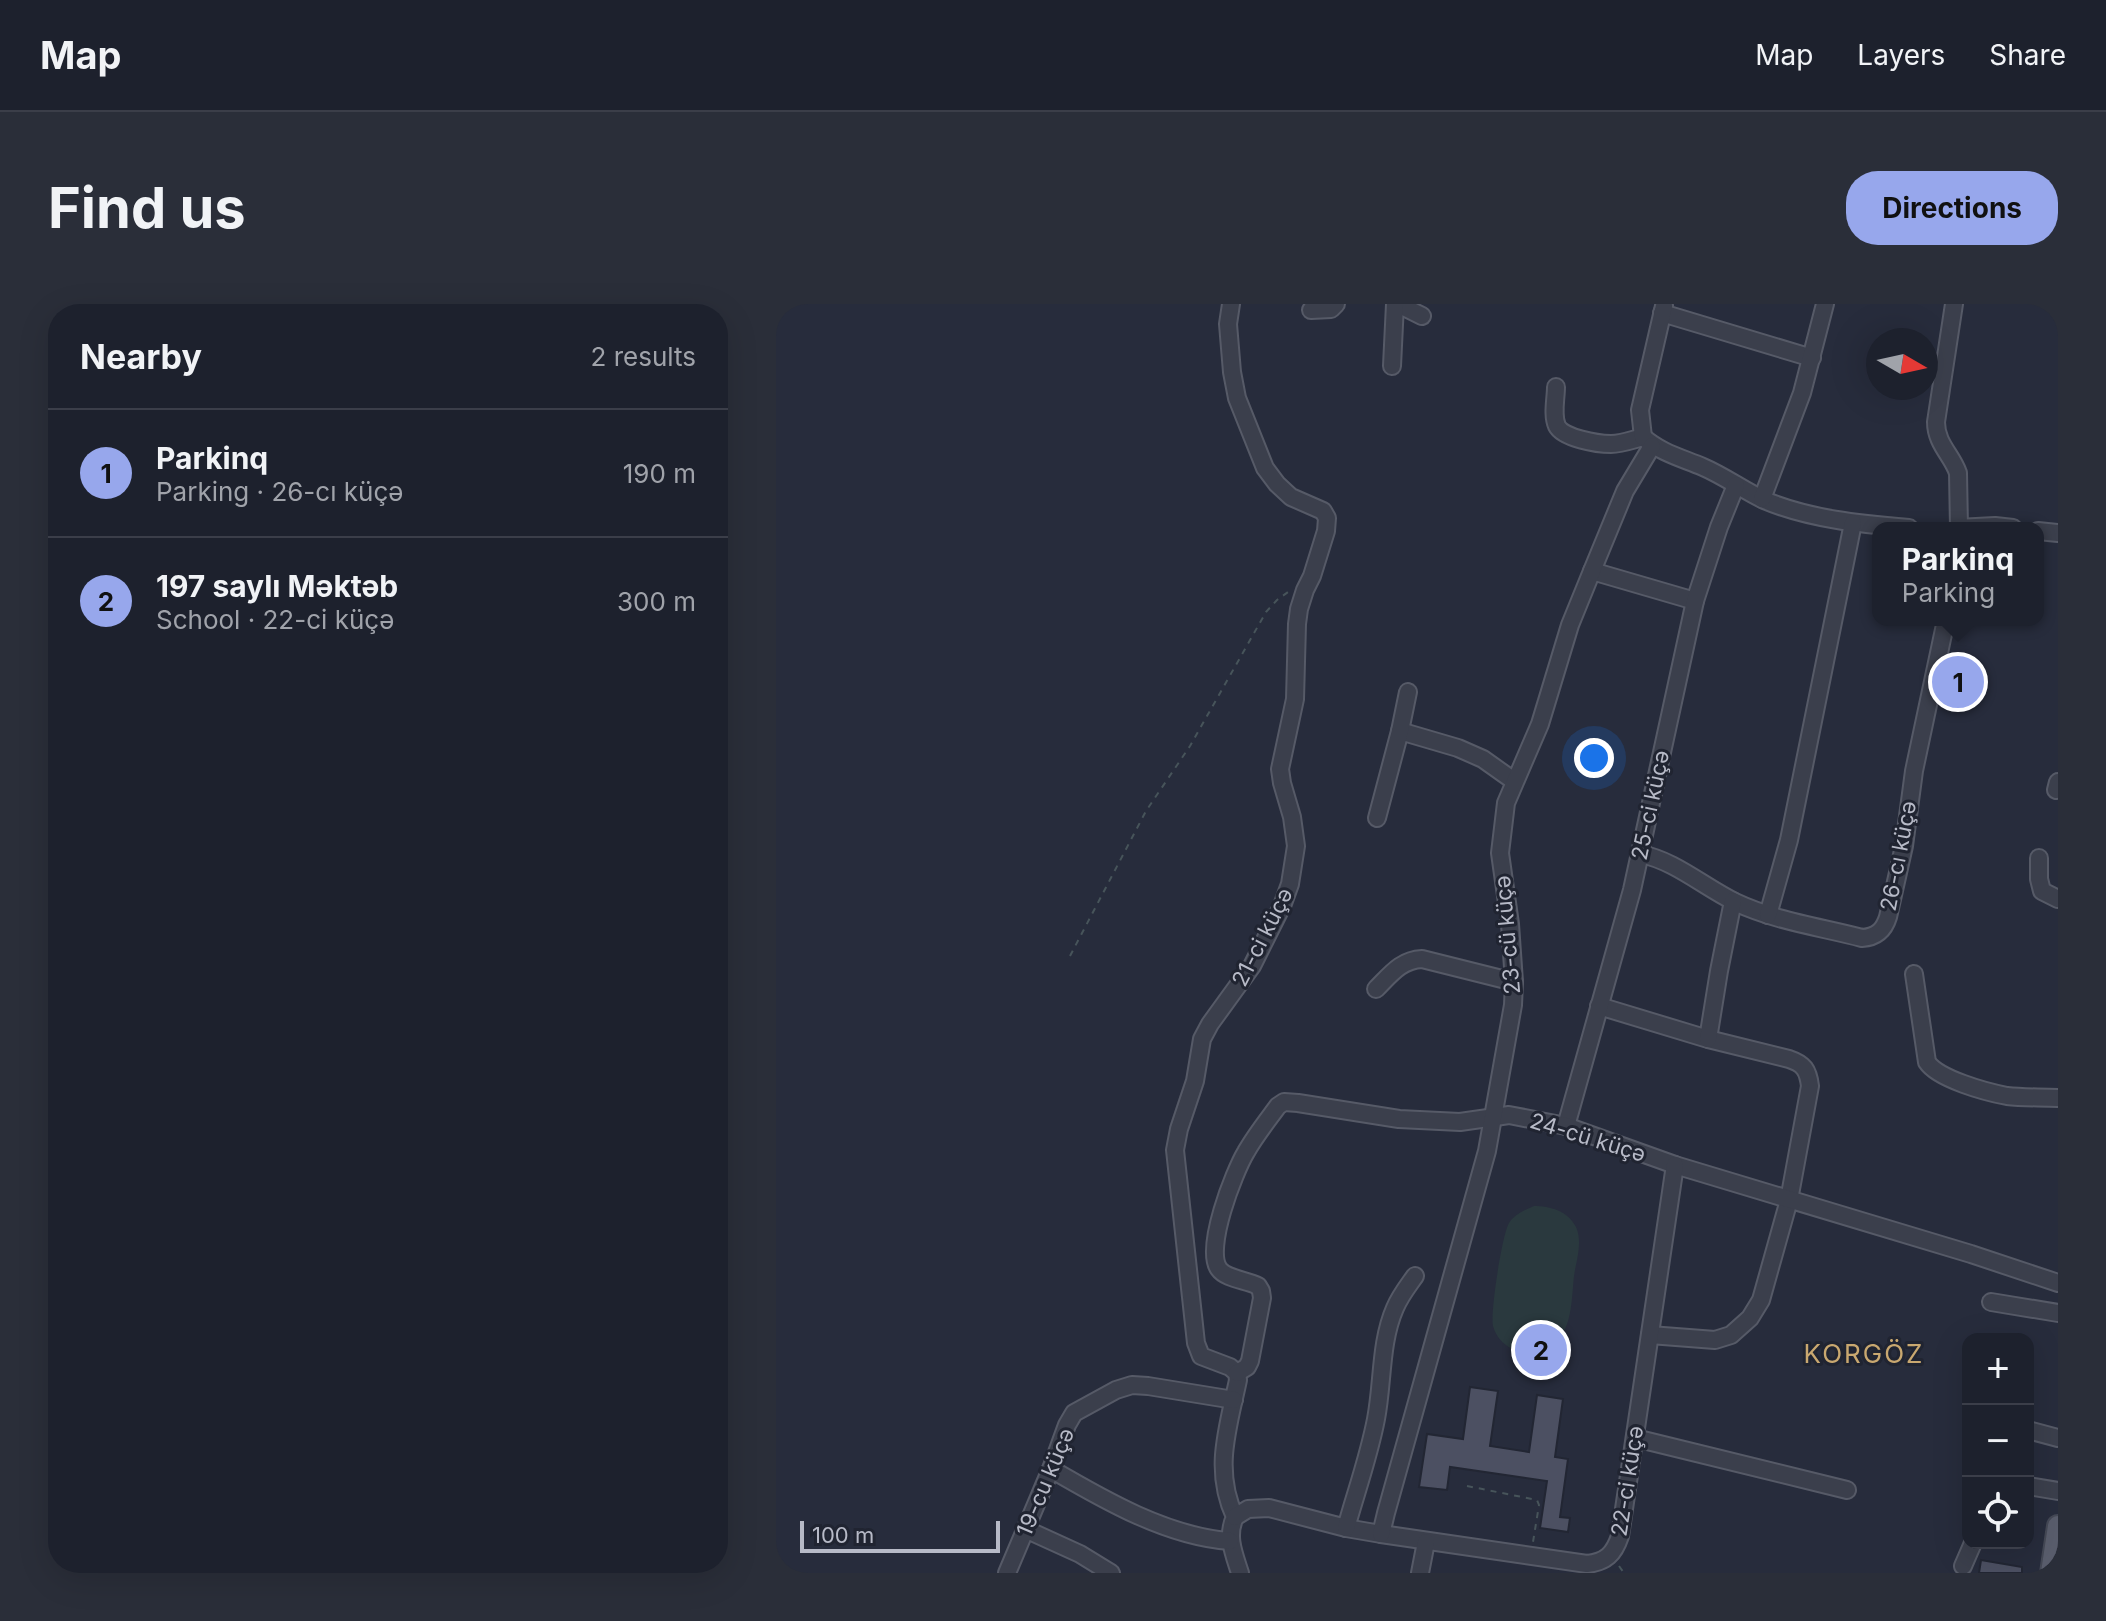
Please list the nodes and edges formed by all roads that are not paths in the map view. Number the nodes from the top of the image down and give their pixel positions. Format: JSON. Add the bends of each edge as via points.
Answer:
{"nodes":[{"id":1,"x":1231,"y":304,"type":"edge"},
{"id":2,"x":1336,"y":304,"type":"edge"},
{"id":3,"x":1397,"y":304,"type":"edge"},
{"id":4,"x":1825,"y":304,"type":"edge"},
{"id":5,"x":1954,"y":304,"type":"edge"},
{"id":6,"x":1663,"y":309,"type":"edge"},
{"id":7,"x":1311,"y":310,"type":"dead end"},
{"id":8,"x":1422,"y":316,"type":"dead end"},
{"id":9,"x":1812,"y":358,"type":"junction"},
{"id":10,"x":1392,"y":366,"type":"dead end"},
{"id":11,"x":1556,"y":387,"type":"dead end"},
{"id":12,"x":1647,"y":442,"type":"junction"},
{"id":13,"x":1736,"y":485,"type":"junction"},
{"id":14,"x":1762,"y":499,"type":"junction"},
{"id":15,"x":1958,"y":522,"type":"edge"},
{"id":16,"x":1853,"y":523,"type":"junction"},
{"id":17,"x":1872,"y":525,"type":"edge"},
{"id":18,"x":1592,"y":571,"type":"junction"},
{"id":19,"x":1695,"y":601,"type":"junction"},
{"id":20,"x":1945,"y":626,"type":"edge"},
{"id":21,"x":1408,"y":692,"type":"dead end"},
{"id":22,"x":1400,"y":731,"type":"junction"},
{"id":23,"x":1514,"y":781,"type":"junction"},
{"id":24,"x":1377,"y":818,"type":"dead end"},
{"id":25,"x":1640,"y":854,"type":"junction"},
{"id":26,"x":2039,"y":858,"type":"dead end"},
{"id":27,"x":2058,"y":899,"type":"edge"},
{"id":28,"x":1733,"y":901,"type":"junction"},
{"id":29,"x":1768,"y":915,"type":"junction"},
{"id":30,"x":1914,"y":974,"type":"dead end"},
{"id":31,"x":1514,"y":982,"type":"junction"},
{"id":32,"x":1376,"y":989,"type":"dead end"},
{"id":33,"x":1599,"y":1006,"type":"junction"},
{"id":34,"x":1708,"y":1039,"type":"junction"},
{"id":35,"x":2058,"y":1098,"type":"edge"},
{"id":36,"x":1495,"y":1116,"type":"junction"},
{"id":37,"x":1566,"y":1126,"type":"junction"},
{"id":38,"x":1675,"y":1165,"type":"junction"},
{"id":39,"x":1789,"y":1200,"type":"junction"},
{"id":40,"x":1415,"y":1276,"type":"dead end"},
{"id":41,"x":2058,"y":1283,"type":"edge"},
{"id":42,"x":1991,"y":1302,"type":"dead end"},
{"id":43,"x":2058,"y":1313,"type":"edge"},
{"id":44,"x":1650,"y":1335,"type":"junction"},
{"id":45,"x":1237,"y":1373,"type":"junction"},
{"id":46,"x":1234,"y":1400,"type":"junction"},
{"id":47,"x":2034,"y":1432,"type":"edge"},
{"id":48,"x":1635,"y":1438,"type":"junction"},
{"id":49,"x":2058,"y":1438,"type":"edge"},
{"id":50,"x":1051,"y":1469,"type":"junction"},
{"id":51,"x":2034,"y":1487,"type":"edge"},
{"id":52,"x":1847,"y":1490,"type":"dead end"},
{"id":53,"x":2058,"y":1491,"type":"edge"},
{"id":54,"x":1235,"y":1517,"type":"junction"},
{"id":55,"x":2058,"y":1526,"type":"edge"},
{"id":56,"x":1346,"y":1528,"type":"junction"},
{"id":57,"x":1025,"y":1529,"type":"junction"},
{"id":58,"x":1381,"y":1534,"type":"junction"},
{"id":59,"x":1230,"y":1541,"type":"junction"},
{"id":60,"x":1426,"y":1542,"type":"junction"},
{"id":61,"x":1970,"y":1549,"type":"edge"},
{"id":62,"x":1539,"y":1563,"type":"edge"},
{"id":63,"x":1963,"y":1566,"type":"dead end"},
{"id":64,"x":1567,"y":1567,"type":"edge"},
{"id":65,"x":1007,"y":1573,"type":"edge"},
{"id":66,"x":1111,"y":1573,"type":"edge"},
{"id":67,"x":1240,"y":1573,"type":"edge"},
{"id":68,"x":1420,"y":1573,"type":"edge"},
{"id":69,"x":2051,"y":1573,"type":"edge"}],
"edges":[{"from":1,"to":45,"type":"street","name":"21-ci küçə","via":[[1228,324],[1237,398],[1265,468],[1291,497],[1323,511],[1327,518],[1297,624],[1295,699],[1280,769],[1296,846],[1292,875],[1252,966],[1202,1039],[1175,1150],[1196,1343],[1201,1356]]},
{"from":2,"to":7,"type":"street"},
{"from":3,"to":8,"type":"street"},
{"from":3,"to":10,"type":"street"},
{"from":4,"to":9,"type":"street"},
{"from":5,"to":15,"type":"street","via":[[1936,433],[1958,473]]},
{"from":6,"to":9,"type":"street"},
{"from":6,"to":12,"type":"street","via":[[1640,410]]},
{"from":9,"to":14,"type":"street"},
{"from":11,"to":12,"type":"street","via":[[1555,418],[1564,434],[1610,444]]},
{"from":12,"to":13,"type":"street"},
{"from":12,"to":18,"type":"street","name":"23-cü küçə"},
{"from":13,"to":14,"type":"street"},
{"from":13,"to":19,"type":"street","name":"25-ci küçə"},
{"from":14,"to":16,"type":"street"},
{"from":16,"to":17,"type":"street"},
{"from":16,"to":29,"type":"street","via":[[1789,840]]},
{"from":18,"to":19,"type":"street"},
{"from":18,"to":23,"type":"street","name":"23-cü küçə","via":[[1546,708]]},
{"from":19,"to":25,"type":"street","name":"25-ci küçə"},
{"from":20,"to":29,"type":"street","name":"26-cı küçə","via":[[1885,926],[1862,938]]},
{"from":21,"to":22,"type":"street"},
{"from":22,"to":23,"type":"street","via":[[1458,748]]},
{"from":22,"to":24,"type":"street"},
{"from":23,"to":31,"type":"street","name":"23-cü küçə","via":[[1500,853]]},
{"from":25,"to":28,"type":"street","name":"26-cı küçə","via":[[1661,860]]},
{"from":25,"to":33,"type":"street","name":"25-ci küçə"},
{"from":26,"to":27,"type":"street","via":[[2042,891]]},
{"from":28,"to":29,"type":"street","name":"26-cı küçə"},
{"from":28,"to":34,"type":"street"},
{"from":30,"to":35,"type":"street","via":[[1932,1069],[2008,1096]]},
{"from":31,"to":32,"type":"street","via":[[1410,959]]},
{"from":31,"to":36,"type":"street","name":"23-cü küçə"},
{"from":33,"to":34,"type":"street"},
{"from":33,"to":37,"type":"street","name":"25-ci küçə"},
{"from":34,"to":39,"type":"street","via":[[1799,1062],[1807,1069],[1810,1086]]},
{"from":36,"to":37,"type":"street","name":"24-cü küçə"},
{"from":36,"to":45,"type":"street","name":"24-cü küçə","via":[[1439,1122],[1298,1103],[1278,1106],[1246,1151],[1218,1228],[1216,1265],[1221,1273],[1258,1286],[1262,1298],[1250,1361]]},
{"from":36,"to":58,"type":"street","name":"23-cü küçə"},
{"from":37,"to":38,"type":"street","name":"24-cü küçə"},
{"from":38,"to":39,"type":"street","name":"24-cü küçə"},
{"from":38,"to":44,"type":"street","name":"22-ci küçə"},
{"from":39,"to":41,"type":"street","name":"24-cü küçə"},
{"from":39,"to":44,"type":"street","via":[[1761,1300],[1750,1318],[1731,1335],[1715,1340]]},
{"from":40,"to":56,"type":"street","via":[[1392,1317],[1376,1423]]},
{"from":42,"to":43,"type":"street"},
{"from":44,"to":48,"type":"street","name":"22-ci küçə"},
{"from":45,"to":46,"type":"street"},
{"from":46,"to":50,"type":"street","name":"19-cu küçə","via":[[1148,1386],[1116,1390],[1074,1413]]},
{"from":46,"to":54,"type":"street","via":[[1223,1474]]},
{"from":47,"to":49,"type":"street"},
{"from":48,"to":52,"type":"street"},
{"from":48,"to":64,"type":"street","name":"22-ci küçə","via":[[1616,1548],[1599,1563]]},
{"from":50,"to":57,"type":"street","name":"19-cu küçə"},
{"from":50,"to":59,"type":"street","via":[[1139,1516],[1196,1536]]},
{"from":51,"to":53,"type":"street"},
{"from":54,"to":56,"type":"street","name":"22-ci küçə","via":[[1248,1509],[1269,1508]]},
{"from":54,"to":59,"type":"street"},
{"from":55,"to":69,"type":"main road"},
{"from":56,"to":58,"type":"street","name":"22-ci küçə"},
{"from":57,"to":65,"type":"street","name":"19-cu küçə"},
{"from":57,"to":66,"type":"street"},
{"from":58,"to":60,"type":"street","name":"22-ci küçə"},
{"from":59,"to":67,"type":"street"},
{"from":60,"to":62,"type":"street","name":"22-ci küçə"},
{"from":60,"to":68,"type":"street"},
{"from":61,"to":63,"type":"street"},
{"from":62,"to":64,"type":"street","name":"22-ci küçə"}]}
